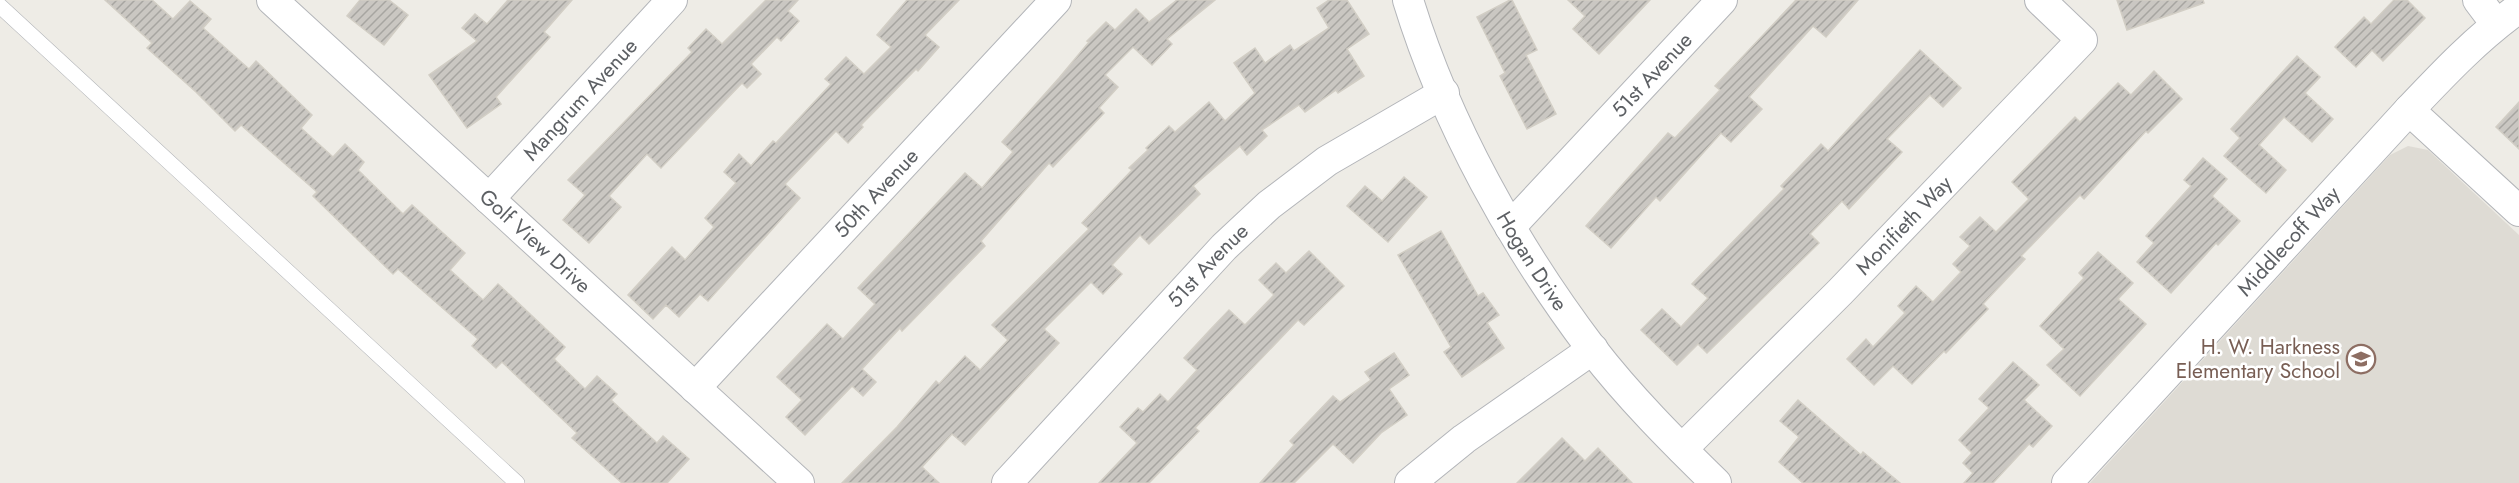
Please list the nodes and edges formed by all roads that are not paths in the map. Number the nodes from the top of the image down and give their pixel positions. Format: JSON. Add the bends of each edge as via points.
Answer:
{"nodes":[{"id":1,"x":672,"y":0,"type":"edge"},
{"id":2,"x":1056,"y":0,"type":"edge"},
{"id":3,"x":1408,"y":0,"type":"edge"},
{"id":4,"x":1722,"y":0,"type":"edge"},
{"id":5,"x":2040,"y":0,"type":"edge"},
{"id":6,"x":2478,"y":0,"type":"edge"},
{"id":7,"x":277,"y":2,"type":"edge"},
{"id":8,"x":0,"y":6,"type":"edge"},
{"id":9,"x":2508,"y":16,"type":"edge"},
{"id":10,"x":1444,"y":93,"type":"junction"},
{"id":11,"x":2409,"y":110,"type":"junction"},
{"id":12,"x":489,"y":199,"type":"junction"},
{"id":13,"x":2519,"y":211,"type":"edge"},
{"id":14,"x":1510,"y":227,"type":"junction"},
{"id":15,"x":1593,"y":349,"type":"junction"},
{"id":16,"x":695,"y":388,"type":"junction"},
{"id":17,"x":1682,"y":450,"type":"junction"},
{"id":18,"x":517,"y":483,"type":"edge"},
{"id":19,"x":799,"y":483,"type":"edge"},
{"id":20,"x":1007,"y":483,"type":"edge"},
{"id":21,"x":1410,"y":483,"type":"edge"},
{"id":22,"x":1716,"y":483,"type":"edge"},
{"id":23,"x":2067,"y":483,"type":"edge"}],
"edges":[{"from":1,"to":12,"type":"street","name":"Mangrum Avenue"},
{"from":2,"to":16,"type":"street","name":"50th Avenue"},
{"from":3,"to":10,"type":"street","name":"Hogan Drive"},
{"from":4,"to":14,"type":"street","name":"51st Avenue"},
{"from":5,"to":17,"type":"street","name":"Monifieth Way","via":[[2082,40]]},
{"from":6,"to":9,"type":"street"},
{"from":7,"to":12,"type":"street","name":"Golf View Drive"},
{"from":8,"to":18,"type":"lane"},
{"from":9,"to":11,"type":"street","name":"Middlecoff Way","via":[[2454,63]]},
{"from":10,"to":14,"type":"street","name":"Hogan Drive","via":[[1473,159]]},
{"from":10,"to":20,"type":"street","name":"51st Avenue","via":[[1327,161],[1269,205],[1224,247]]},
{"from":11,"to":13,"type":"street"},
{"from":11,"to":23,"type":"street","name":"Middlecoff Way"},
{"from":12,"to":16,"type":"street","name":"Golf View Drive"},
{"from":14,"to":15,"type":"street","name":"Hogan Drive"},
{"from":15,"to":17,"type":"street","name":"Hogan Drive"},
{"from":15,"to":21,"type":"street","via":[[1464,439]]},
{"from":16,"to":19,"type":"street","name":"Golf View Drive"},
{"from":17,"to":22,"type":"street","name":"Hogan Drive"}]}
